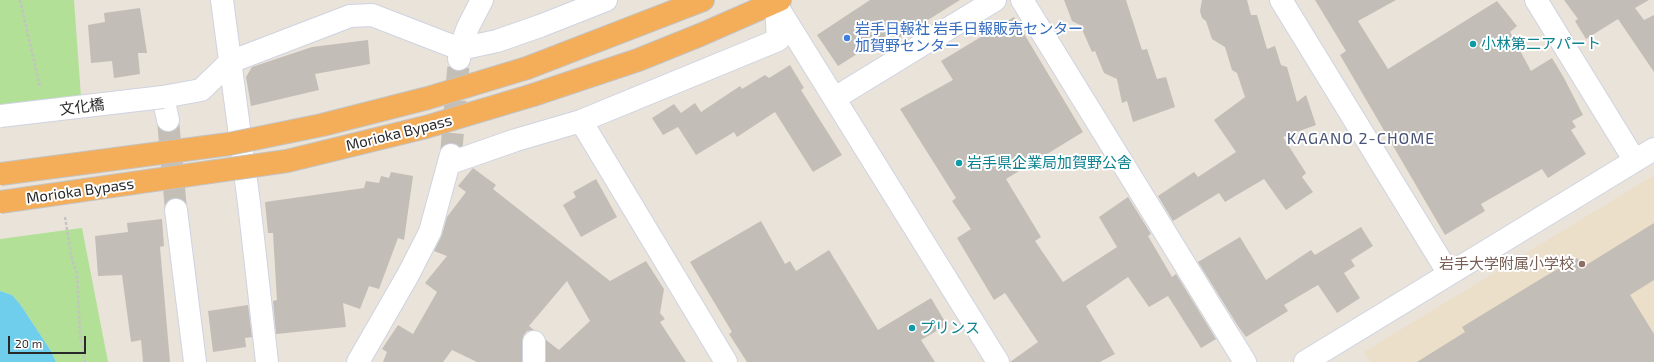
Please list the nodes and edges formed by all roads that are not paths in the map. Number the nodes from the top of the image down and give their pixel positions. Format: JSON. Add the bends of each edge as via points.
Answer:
{"nodes":[{"id":1,"x":222,"y":0,"type":"edge"},
{"id":2,"x":482,"y":0,"type":"edge"},
{"id":3,"x":606,"y":0,"type":"edge"},
{"id":4,"x":703,"y":0,"type":"edge"},
{"id":5,"x":995,"y":0,"type":"edge"},
{"id":6,"x":1022,"y":0,"type":"edge"},
{"id":7,"x":1281,"y":0,"type":"edge"},
{"id":8,"x":1536,"y":0,"type":"edge"},
{"id":9,"x":778,"y":1,"type":"edge"},
{"id":10,"x":347,"y":8,"type":"edge"},
{"id":11,"x":459,"y":54,"type":"junction"},
{"id":12,"x":230,"y":62,"type":"junction"},
{"id":13,"x":163,"y":97,"type":"junction"},
{"id":14,"x":835,"y":98,"type":"junction"},
{"id":15,"x":0,"y":116,"type":"edge"},
{"id":16,"x":168,"y":120,"type":"tunnel mouth"},
{"id":17,"x":581,"y":121,"type":"junction"},
{"id":18,"x":1654,"y":149,"type":"edge"},
{"id":19,"x":1635,"y":161,"type":"junction"},
{"id":20,"x":0,"y":174,"type":"edge"},
{"id":21,"x":0,"y":202,"type":"edge"},
{"id":22,"x":176,"y":210,"type":"tunnel mouth"},
{"id":23,"x":1449,"y":274,"type":"junction"},
{"id":24,"x":195,"y":362,"type":"edge"},
{"id":25,"x":267,"y":362,"type":"edge"},
{"id":26,"x":358,"y":362,"type":"edge"},
{"id":27,"x":726,"y":362,"type":"edge"},
{"id":28,"x":998,"y":362,"type":"edge"},
{"id":29,"x":1244,"y":362,"type":"edge"},
{"id":30,"x":1305,"y":362,"type":"edge"}],
"edges":[{"from":1,"to":12,"type":"street"},
{"from":2,"to":11,"type":"street"},
{"from":3,"to":11,"type":"street"},
{"from":4,"to":20,"type":"highway","name":"Morioka Bypass","bridge":true,"via":[[527,68],[428,98],[322,125],[229,144]]},
{"from":5,"to":14,"type":"street"},
{"from":6,"to":29,"type":"street"},
{"from":7,"to":23,"type":"street"},
{"from":8,"to":19,"type":"street"},
{"from":9,"to":14,"type":"street"},
{"from":9,"to":17,"type":"street","via":[[778,40]]},
{"from":9,"to":21,"type":"highway","name":"Morioka Bypass","bridge":true,"via":[[638,60],[426,127],[287,161]]},
{"from":10,"to":11,"type":"street","via":[[372,15]]},
{"from":10,"to":12,"type":"street"},
{"from":12,"to":13,"type":"street","name":"文化橋","via":[[201,90]]},
{"from":12,"to":25,"type":"street"},
{"from":13,"to":15,"type":"street","name":"文化橋","bridge":true},
{"from":13,"to":16,"type":"street"},
{"from":14,"to":28,"type":"street"},
{"from":17,"to":26,"type":"street","via":[[450,159],[430,232]]},
{"from":17,"to":27,"type":"street"},
{"from":18,"to":19,"type":"street"},
{"from":19,"to":23,"type":"street"},
{"from":22,"to":24,"type":"street"},
{"from":23,"to":30,"type":"street"}]}
